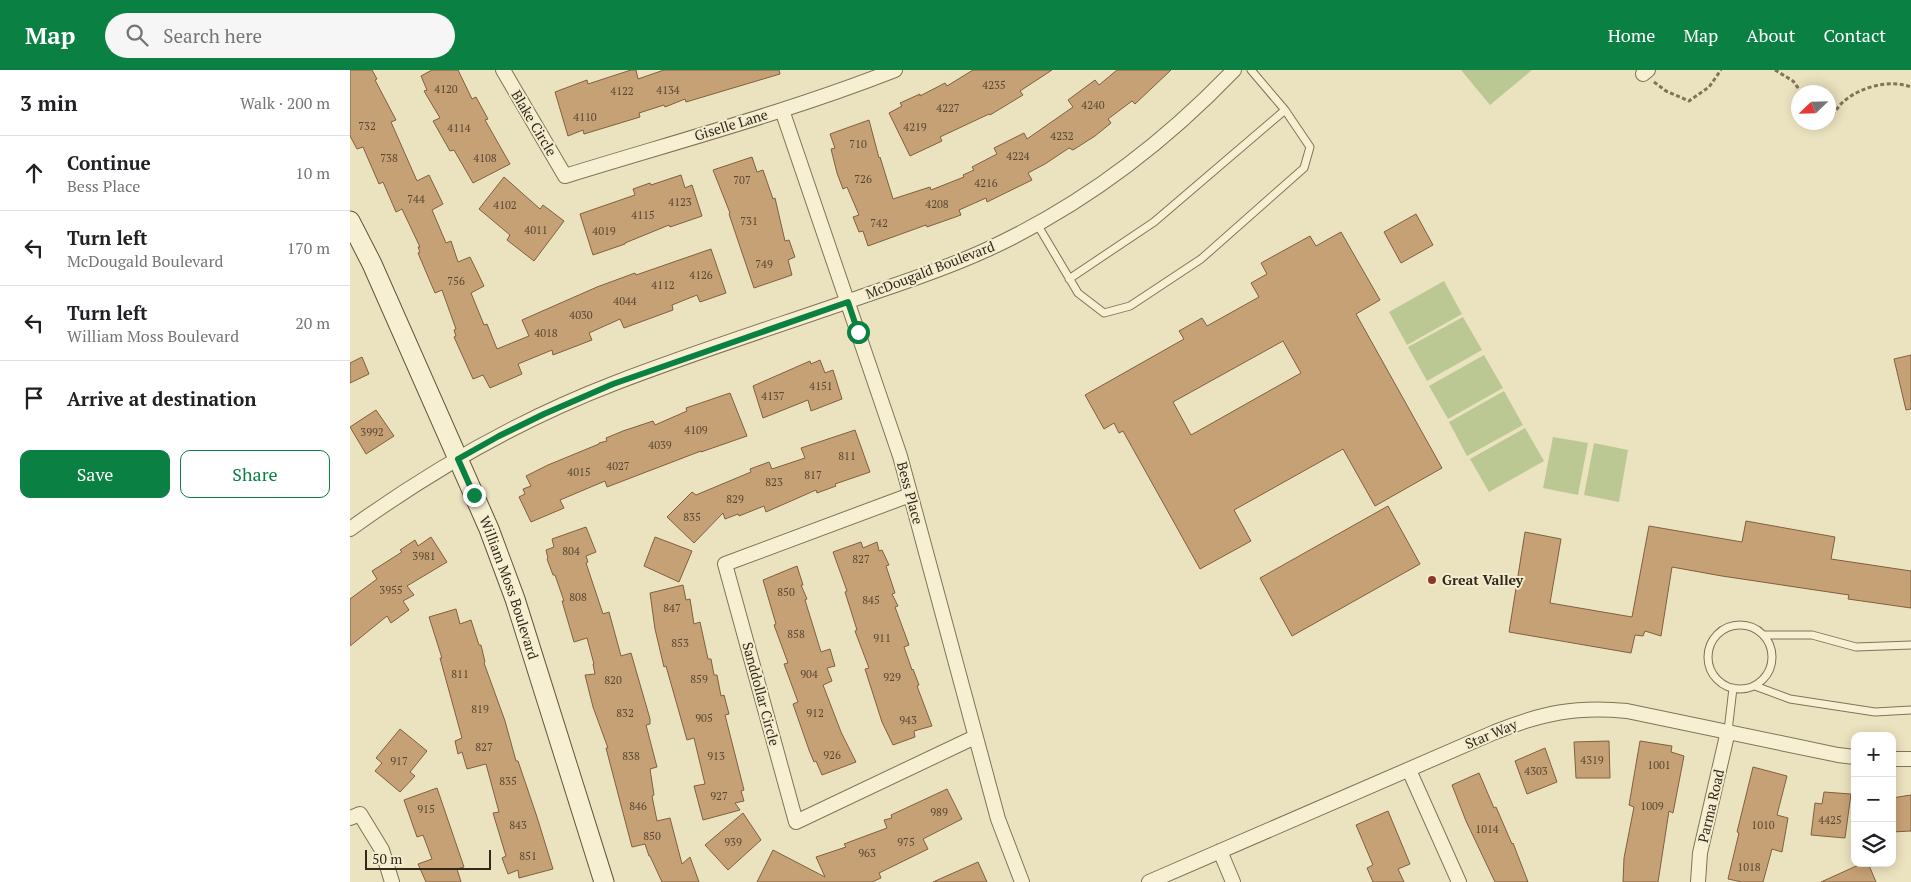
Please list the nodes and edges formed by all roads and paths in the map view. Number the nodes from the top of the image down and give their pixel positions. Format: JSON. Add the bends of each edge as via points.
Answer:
{"nodes":[{"id":1,"x":503,"y":70,"type":"edge"},
{"id":2,"x":895,"y":70,"type":"edge"},
{"id":3,"x":1234,"y":70,"type":"edge"},
{"id":4,"x":1251,"y":70,"type":"edge"},
{"id":5,"x":1721,"y":70,"type":"edge"},
{"id":6,"x":1775,"y":70,"type":"edge"},
{"id":7,"x":1646,"y":72,"type":"edge"},
{"id":8,"x":1796,"y":85,"type":"edge"},
{"id":9,"x":1911,"y":87,"type":"edge"},
{"id":10,"x":782,"y":110,"type":"junction"},
{"id":11,"x":1285,"y":110,"type":"junction"},
{"id":12,"x":1836,"y":110,"type":"edge"},
{"id":13,"x":565,"y":176,"type":"joint"},
{"id":14,"x":350,"y":221,"type":"edge"},
{"id":15,"x":1037,"y":224,"type":"junction"},
{"id":16,"x":1069,"y":278,"type":"junction"},
{"id":17,"x":848,"y":302,"type":"junction"},
{"id":18,"x":458,"y":459,"type":"junction"},
{"id":19,"x":910,"y":495,"type":"junction"},
{"id":20,"x":350,"y":529,"type":"edge"},
{"id":21,"x":1764,"y":635,"type":"junction"},
{"id":22,"x":1911,"y":645,"type":"edge"},
{"id":23,"x":1755,"y":686,"type":"junction"},
{"id":24,"x":1733,"y":688,"type":"junction"},
{"id":25,"x":1911,"y":710,"type":"edge"},
{"id":26,"x":1728,"y":731,"type":"junction"},
{"id":27,"x":975,"y":737,"type":"junction"},
{"id":28,"x":1851,"y":757,"type":"edge"},
{"id":29,"x":1911,"y":759,"type":"edge"},
{"id":30,"x":1896,"y":760,"type":"edge"},
{"id":31,"x":1409,"y":770,"type":"junction"},
{"id":32,"x":350,"y":818,"type":"edge"},
{"id":33,"x":1220,"y":851,"type":"junction"},
{"id":34,"x":392,"y":882,"type":"edge"},
{"id":35,"x":604,"y":882,"type":"edge"},
{"id":36,"x":1022,"y":882,"type":"edge"},
{"id":37,"x":1149,"y":882,"type":"edge"},
{"id":38,"x":1234,"y":882,"type":"edge"},
{"id":39,"x":1459,"y":882,"type":"edge"},
{"id":40,"x":1698,"y":882,"type":"edge"}],
"edges":[{"from":1,"to":13,"type":"street","name":"Blake Circle"},
{"from":2,"to":10,"type":"street","name":"Giselle Lane"},
{"from":3,"to":15,"type":"street","name":"McDougald Boulevard","via":[[1142,155]]},
{"from":4,"to":11,"type":"lane"},
{"from":5,"to":7,"type":"path","via":[[1709,87],[1689,101],[1666,91]]},
{"from":6,"to":8,"type":"path"},
{"from":9,"to":12,"type":"path","via":[[1882,84],[1859,91]]},
{"from":10,"to":13,"type":"street","name":"Giselle Lane"},
{"from":10,"to":17,"type":"street","name":"Bess Place"},
{"from":11,"to":16,"type":"lane","via":[[1154,222]]},
{"from":11,"to":16,"type":"lane","via":[[1310,147],[1304,168],[1201,259],[1130,306],[1104,312],[1078,293]]},
{"from":14,"to":18,"type":"street","name":"William Moss Boulevard"},
{"from":15,"to":16,"type":"lane"},
{"from":15,"to":17,"type":"street","name":"McDougald Boulevard","via":[[944,268]]},
{"from":17,"to":18,"type":"street","name":"McDougald Boulevard","via":[[613,384],[537,417]]},
{"from":17,"to":19,"type":"street","name":"Bess Place"},
{"from":18,"to":20,"type":"street","name":"McDougald Boulevard"},
{"from":18,"to":35,"type":"street","name":"William Moss Boulevard","via":[[515,598]]},
{"from":19,"to":27,"type":"street","name":"Bess Place"},
{"from":19,"to":27,"type":"street","name":"Sanddollar Circle","via":[[725,564],[796,822]]},
{"from":21,"to":22,"type":"lane","via":[[1812,635],[1856,647]]},
{"from":21,"to":23,"type":"lane","via":[[1772,652],[1772,662],[1769,672]]},
{"from":21,"to":24,"type":"lane","via":[[1752,627],[1738,624],[1724,628],[1714,638],[1709,651],[1709,665],[1720,682]]},
{"from":23,"to":24,"type":"lane"},
{"from":23,"to":25,"type":"lane","via":[[1790,699],[1809,702],[1874,712]]},
{"from":24,"to":26,"type":"lane"},
{"from":26,"to":28,"type":"street","name":"Star Way"},
{"from":26,"to":31,"type":"street","name":"Star Way","via":[[1627,710],[1577,709],[1525,720]]},
{"from":26,"to":40,"type":"street","name":"Parma Road","via":[[1700,853]]},
{"from":27,"to":36,"type":"street","name":"Bess Place","via":[[998,819]]},
{"from":29,"to":30,"type":"street"},
{"from":31,"to":33,"type":"street","name":"Star Way"},
{"from":31,"to":39,"type":"street"},
{"from":32,"to":34,"type":"street","via":[[360,814],[382,850]]},
{"from":33,"to":37,"type":"street","name":"Star Way"},
{"from":33,"to":38,"type":"street"}]}
